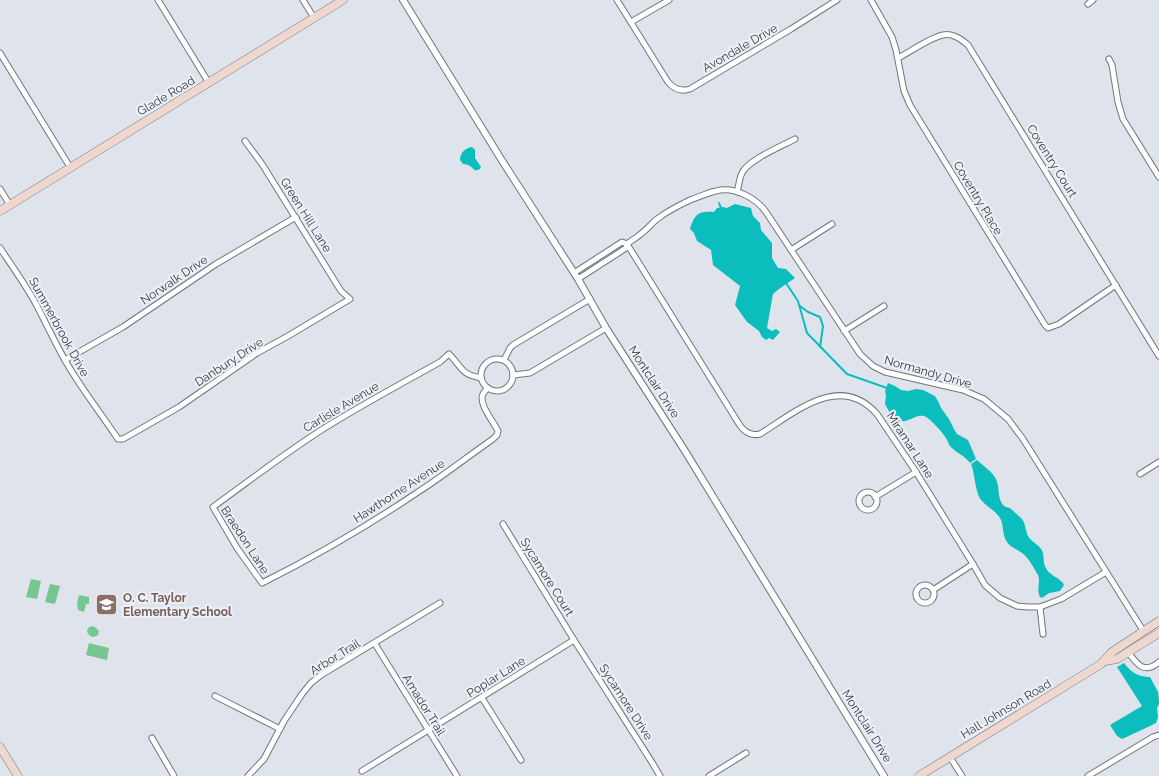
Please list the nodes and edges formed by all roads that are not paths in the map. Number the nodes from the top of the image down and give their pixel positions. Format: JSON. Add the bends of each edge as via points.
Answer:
{"nodes":[{"id":1,"x":158,"y":0,"type":"edge"},
{"id":2,"x":303,"y":0,"type":"edge"},
{"id":3,"x":342,"y":0,"type":"edge"},
{"id":4,"x":403,"y":0,"type":"edge"},
{"id":5,"x":617,"y":0,"type":"edge"},
{"id":6,"x":669,"y":0,"type":"edge"},
{"id":7,"x":837,"y":0,"type":"edge"},
{"id":8,"x":871,"y":0,"type":"edge"},
{"id":9,"x":314,"y":18,"type":"junction"},
{"id":10,"x":631,"y":22,"type":"junction"},
{"id":11,"x":0,"y":53,"type":"edge"},
{"id":12,"x":898,"y":58,"type":"junction"},
{"id":13,"x":1109,"y":59,"type":"dead end"},
{"id":14,"x":209,"y":83,"type":"junction"},
{"id":15,"x":795,"y":139,"type":"dead end"},
{"id":16,"x":245,"y":141,"type":"dead end"},
{"id":17,"x":70,"y":167,"type":"junction"},
{"id":18,"x":1159,"y":176,"type":"edge"},
{"id":19,"x":0,"y":189,"type":"edge"},
{"id":20,"x":737,"y":192,"type":"junction"},
{"id":21,"x":10,"y":205,"type":"junction"},
{"id":22,"x":0,"y":211,"type":"edge"},
{"id":23,"x":296,"y":217,"type":"junction"},
{"id":24,"x":832,"y":224,"type":"dead end"},
{"id":25,"x":626,"y":246,"type":"junction"},
{"id":26,"x":0,"y":248,"type":"edge"},
{"id":27,"x":791,"y":250,"type":"junction"},
{"id":28,"x":576,"y":276,"type":"junction"},
{"id":29,"x":1116,"y":285,"type":"junction"},
{"id":30,"x":350,"y":299,"type":"joint"},
{"id":31,"x":590,"y":299,"type":"junction"},
{"id":32,"x":884,"y":306,"type":"dead end"},
{"id":33,"x":606,"y":328,"type":"junction"},
{"id":34,"x":844,"y":331,"type":"junction"},
{"id":35,"x":1159,"y":356,"type":"edge"},
{"id":36,"x":65,"y":360,"type":"junction"},
{"id":37,"x":504,"y":360,"type":"junction"},
{"id":38,"x":513,"y":375,"type":"junction"},
{"id":39,"x":481,"y":378,"type":"junction"},
{"id":40,"x":488,"y":388,"type":"junction"},
{"id":41,"x":118,"y":439,"type":"joint"},
{"id":42,"x":1159,"y":462,"type":"edge"},
{"id":43,"x":916,"y":472,"type":"junction"},
{"id":44,"x":1140,"y":474,"type":"dead end"},
{"id":45,"x":875,"y":498,"type":"dead end"},
{"id":46,"x":212,"y":507,"type":"joint"},
{"id":47,"x":503,"y":524,"type":"dead end"},
{"id":48,"x":973,"y":564,"type":"junction"},
{"id":49,"x":1106,"y":572,"type":"junction"},
{"id":50,"x":262,"y":583,"type":"joint"},
{"id":51,"x":933,"y":590,"type":"dead end"},
{"id":52,"x":440,"y":603,"type":"dead end"},
{"id":53,"x":1040,"y":607,"type":"junction"},
{"id":54,"x":1159,"y":621,"type":"edge"},
{"id":55,"x":1144,"y":632,"type":"junction"},
{"id":56,"x":1043,"y":634,"type":"dead end"},
{"id":57,"x":1158,"y":636,"type":"edge"},
{"id":58,"x":574,"y":640,"type":"junction"},
{"id":59,"x":374,"y":644,"type":"junction"},
{"id":60,"x":1128,"y":652,"type":"junction"},
{"id":61,"x":1105,"y":661,"type":"junction"},
{"id":62,"x":1157,"y":663,"type":"edge"},
{"id":63,"x":1159,"y":671,"type":"edge"},
{"id":64,"x":215,"y":696,"type":"dead end"},
{"id":65,"x":482,"y":698,"type":"junction"},
{"id":66,"x":280,"y":729,"type":"junction"},
{"id":67,"x":429,"y":730,"type":"junction"},
{"id":68,"x":1159,"y":735,"type":"edge"},
{"id":69,"x":152,"y":738,"type":"dead end"},
{"id":70,"x":0,"y":747,"type":"edge"},
{"id":71,"x":746,"y":752,"type":"dead end"},
{"id":72,"x":950,"y":757,"type":"junction"},
{"id":73,"x":521,"y":760,"type":"dead end"},
{"id":74,"x":362,"y":771,"type":"dead end"},
{"id":75,"x":18,"y":776,"type":"edge"},
{"id":76,"x":174,"y":776,"type":"edge"},
{"id":77,"x":248,"y":776,"type":"edge"},
{"id":78,"x":457,"y":776,"type":"edge"},
{"id":79,"x":660,"y":776,"type":"edge"},
{"id":80,"x":709,"y":776,"type":"edge"},
{"id":81,"x":884,"y":776,"type":"edge"},
{"id":82,"x":919,"y":776,"type":"edge"},
{"id":83,"x":962,"y":776,"type":"edge"},
{"id":84,"x":1088,"y":776,"type":"edge"}],
"edges":[{"from":1,"to":14,"type":"street"},
{"from":2,"to":9,"type":"street"},
{"from":3,"to":9,"type":"main road","name":"Glade Road"},
{"from":4,"to":28,"type":"street","name":"Montclair Drive"},
{"from":5,"to":10,"type":"street","name":"Avondale Drive"},
{"from":6,"to":10,"type":"street"},
{"from":7,"to":10,"type":"street","name":"Avondale Drive","via":[[685,90],[673,87]]},
{"from":8,"to":12,"type":"street","name":"Coventry Place","via":[[892,37]]},
{"from":9,"to":14,"type":"main road","name":"Glade Road"},
{"from":11,"to":17,"type":"street"},
{"from":12,"to":29,"type":"street","name":"Coventry Court","via":[[944,34],[960,38],[968,45]]},
{"from":12,"to":29,"type":"street","name":"Coventry Place","via":[[910,105],[1045,325],[1048,328],[1058,324]]},
{"from":13,"to":18,"type":"street","via":[[1119,110]]},
{"from":14,"to":17,"type":"main road","name":"Glade Road"},
{"from":15,"to":20,"type":"street","via":[[746,167]]},
{"from":16,"to":23,"type":"street","name":"Green Hill Lane"},
{"from":17,"to":21,"type":"main road","name":"Glade Road"},
{"from":19,"to":21,"type":"street"},
{"from":20,"to":25,"type":"street","name":"Normandy Drive","via":[[717,190],[676,207],[660,216]]},
{"from":20,"to":27,"type":"street","name":"Normandy Drive","via":[[762,206]]},
{"from":21,"to":22,"type":"main road","name":"Glade Road"},
{"from":23,"to":30,"type":"street","name":"Green Hill Lane"},
{"from":23,"to":36,"type":"street","name":"Norwalk Drive"},
{"from":24,"to":27,"type":"street"},
{"from":25,"to":28,"type":"street","name":"Normandy Drive"},
{"from":25,"to":43,"type":"street","name":"Miramar Lane","via":[[747,433],[760,434],[820,399],[837,395],[857,398],[878,414]]},
{"from":26,"to":36,"type":"street","name":"Summerbrook Drive","via":[[36,304]]},
{"from":27,"to":34,"type":"street","name":"Normandy Drive"},
{"from":28,"to":31,"type":"street","name":"Montclair Drive"},
{"from":29,"to":35,"type":"street","name":"Coventry Court"},
{"from":30,"to":41,"type":"street","name":"Danbury Drive","via":[[257,353],[179,407]]},
{"from":31,"to":33,"type":"street","name":"Montclair Drive"},
{"from":31,"to":37,"type":"street","via":[[514,345]]},
{"from":32,"to":34,"type":"street"},
{"from":33,"to":38,"type":"street","via":[[530,373]]},
{"from":33,"to":81,"type":"street","name":"Montclair Drive"},
{"from":34,"to":49,"type":"street","name":"Normandy Drive","via":[[873,366],[885,372],[963,390],[984,399],[1008,419]]},
{"from":36,"to":41,"type":"street","name":"Summerbrook Drive"},
{"from":37,"to":38,"type":"street","via":[[511,366]]},
{"from":37,"to":39,"type":"street","via":[[494,358],[485,364]]},
{"from":38,"to":40,"type":"street","via":[[512,382],[504,389]]},
{"from":39,"to":40,"type":"street"},
{"from":39,"to":46,"type":"street","name":"Carlisle Avenue","via":[[466,374],[449,354],[322,430]]},
{"from":40,"to":50,"type":"street","name":"Hawthorne Avenue","via":[[482,398],[484,408],[498,431],[493,439],[365,526]]},
{"from":42,"to":44,"type":"street"},
{"from":43,"to":45,"type":"street"},
{"from":43,"to":48,"type":"street","name":"Miramar Lane"},
{"from":46,"to":50,"type":"street","name":"Braedon Lane"},
{"from":47,"to":58,"type":"street","name":"Sycamore Court"},
{"from":48,"to":51,"type":"street"},
{"from":48,"to":53,"type":"street","name":"Miramar Lane","via":[[985,585],[1000,598],[1017,606]]},
{"from":49,"to":53,"type":"street","name":"Miramar Lane","via":[[1061,599]]},
{"from":49,"to":55,"type":"street","name":"Normandy Drive"},
{"from":52,"to":59,"type":"street","name":"Arbor Trail"},
{"from":53,"to":56,"type":"street"},
{"from":54,"to":55,"type":"main road","name":"Hall Johnson Road"},
{"from":55,"to":61,"type":"main road","name":"Hall Johnson Road","via":[[1112,652]]},
{"from":57,"to":60,"type":"main road","name":"Hall Johnson Road"},
{"from":58,"to":65,"type":"street","name":"Poplar Lane"},
{"from":58,"to":79,"type":"street","name":"Sycamore Drive"},
{"from":59,"to":66,"type":"street","name":"Arbor Trail","via":[[311,683]]},
{"from":59,"to":67,"type":"street","name":"Amador Trail"},
{"from":60,"to":61,"type":"main road","name":"Hall Johnson Road"},
{"from":60,"to":62,"type":"street","via":[[1142,667],[1152,667]]},
{"from":61,"to":72,"type":"main road","name":"Hall Johnson Road"},
{"from":62,"to":63,"type":"street"},
{"from":64,"to":66,"type":"street"},
{"from":65,"to":67,"type":"street","name":"Poplar Lane"},
{"from":65,"to":73,"type":"street"},
{"from":66,"to":77,"type":"street","name":"Arbor Trail","via":[[264,759]]},
{"from":67,"to":74,"type":"street","name":"Poplar Lane"},
{"from":67,"to":78,"type":"street","name":"Amador Trail"},
{"from":68,"to":84,"type":"street"},
{"from":69,"to":76,"type":"street"},
{"from":70,"to":75,"type":"main road"},
{"from":71,"to":80,"type":"street"},
{"from":72,"to":82,"type":"main road","name":"Hall Johnson Road"},
{"from":72,"to":83,"type":"street"}]}
